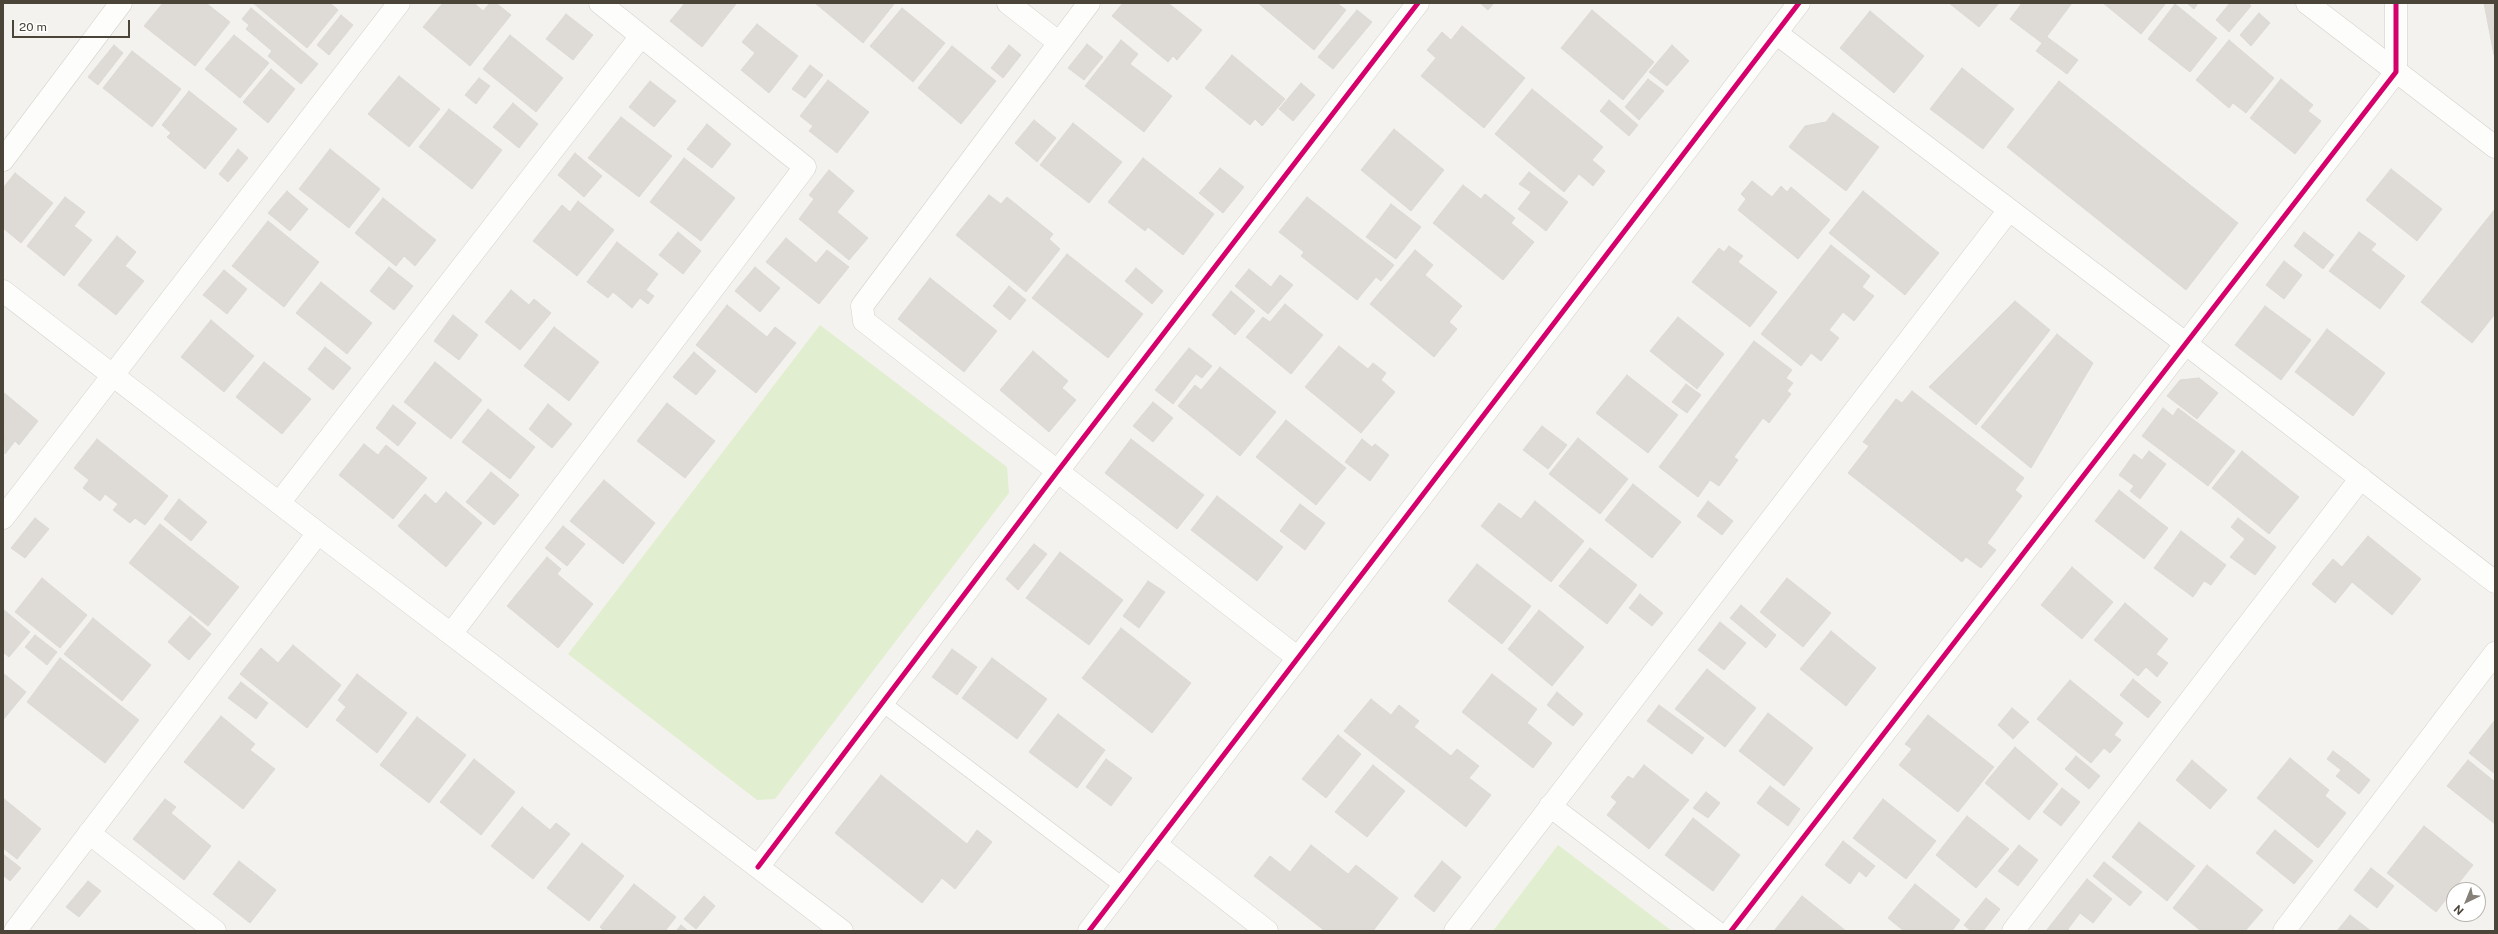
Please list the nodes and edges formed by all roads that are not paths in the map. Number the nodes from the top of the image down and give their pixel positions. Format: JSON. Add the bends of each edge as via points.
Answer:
{"nodes":[{"id":1,"x":121,"y":3,"type":"edge"},
{"id":2,"x":399,"y":3,"type":"edge"},
{"id":3,"x":600,"y":3,"type":"edge"},
{"id":4,"x":1008,"y":3,"type":"edge"},
{"id":5,"x":1089,"y":3,"type":"edge"},
{"id":6,"x":1418,"y":3,"type":"edge"},
{"id":7,"x":1799,"y":3,"type":"edge"},
{"id":8,"x":2307,"y":3,"type":"edge"},
{"id":9,"x":2396,"y":3,"type":"edge"},
{"id":10,"x":1776,"y":33,"type":"junction"},
{"id":11,"x":641,"y":36,"type":"junction"},
{"id":12,"x":1058,"y":42,"type":"junction"},
{"id":13,"x":2396,"y":72,"type":"junction"},
{"id":14,"x":2495,"y":147,"type":"edge"},
{"id":15,"x":3,"y":160,"type":"edge"},
{"id":16,"x":2009,"y":210,"type":"junction"},
{"id":17,"x":3,"y":291,"type":"edge"},
{"id":18,"x":2185,"y":343,"type":"junction"},
{"id":19,"x":113,"y":376,"type":"junction"},
{"id":20,"x":1057,"y":472,"type":"junction"},
{"id":21,"x":2361,"y":478,"type":"junction"},
{"id":22,"x":279,"y":503,"type":"junction"},
{"id":23,"x":3,"y":518,"type":"edge"},
{"id":24,"x":318,"y":533,"type":"junction"},
{"id":25,"x":2495,"y":582,"type":"edge"},
{"id":26,"x":451,"y":634,"type":"junction"},
{"id":27,"x":2495,"y":653,"type":"edge"},
{"id":28,"x":1298,"y":658,"type":"junction"},
{"id":29,"x":882,"y":703,"type":"junction"},
{"id":30,"x":1550,"y":806,"type":"junction"},
{"id":31,"x":89,"y":833,"type":"junction"},
{"id":32,"x":1155,"y":844,"type":"junction"},
{"id":33,"x":758,"y":867,"type":"junction"},
{"id":34,"x":1123,"y":886,"type":"junction"},
{"id":35,"x":14,"y":931,"type":"edge"},
{"id":36,"x":215,"y":931,"type":"edge"},
{"id":37,"x":842,"y":931,"type":"edge"},
{"id":38,"x":1089,"y":931,"type":"edge"},
{"id":39,"x":1267,"y":931,"type":"edge"},
{"id":40,"x":1455,"y":931,"type":"edge"},
{"id":41,"x":1715,"y":931,"type":"edge"},
{"id":42,"x":1731,"y":931,"type":"edge"},
{"id":43,"x":2013,"y":931,"type":"edge"},
{"id":44,"x":2284,"y":931,"type":"edge"}],
"edges":[{"from":1,"to":15,"type":"street"},
{"from":2,"to":19,"type":"street"},
{"from":3,"to":11,"type":"street"},
{"from":4,"to":12,"type":"street"},
{"from":5,"to":12,"type":"street"},
{"from":6,"to":20,"type":"street"},
{"from":7,"to":10,"type":"street"},
{"from":8,"to":13,"type":"street"},
{"from":9,"to":13,"type":"street"},
{"from":10,"to":16,"type":"street"},
{"from":10,"to":28,"type":"street"},
{"from":11,"to":22,"type":"street"},
{"from":11,"to":26,"type":"street","via":[[805,167]]},
{"from":12,"to":20,"type":"street","via":[[862,306],[864,321]]},
{"from":13,"to":14,"type":"street"},
{"from":13,"to":18,"type":"street"},
{"from":16,"to":18,"type":"street"},
{"from":16,"to":30,"type":"street"},
{"from":17,"to":19,"type":"street"},
{"from":18,"to":21,"type":"street"},
{"from":18,"to":42,"type":"street"},
{"from":19,"to":22,"type":"street"},
{"from":19,"to":23,"type":"street"},
{"from":20,"to":28,"type":"street"},
{"from":20,"to":29,"type":"street"},
{"from":21,"to":25,"type":"street"},
{"from":21,"to":43,"type":"street"},
{"from":22,"to":24,"type":"street"},
{"from":24,"to":26,"type":"street"},
{"from":24,"to":31,"type":"street"},
{"from":26,"to":33,"type":"street"},
{"from":27,"to":44,"type":"street"},
{"from":28,"to":32,"type":"street"},
{"from":29,"to":33,"type":"street"},
{"from":29,"to":34,"type":"lane"},
{"from":30,"to":40,"type":"street"},
{"from":30,"to":41,"type":"street"},
{"from":31,"to":35,"type":"street"},
{"from":31,"to":36,"type":"street"},
{"from":32,"to":34,"type":"street"},
{"from":32,"to":39,"type":"street"},
{"from":33,"to":37,"type":"street"},
{"from":34,"to":38,"type":"street"}]}
